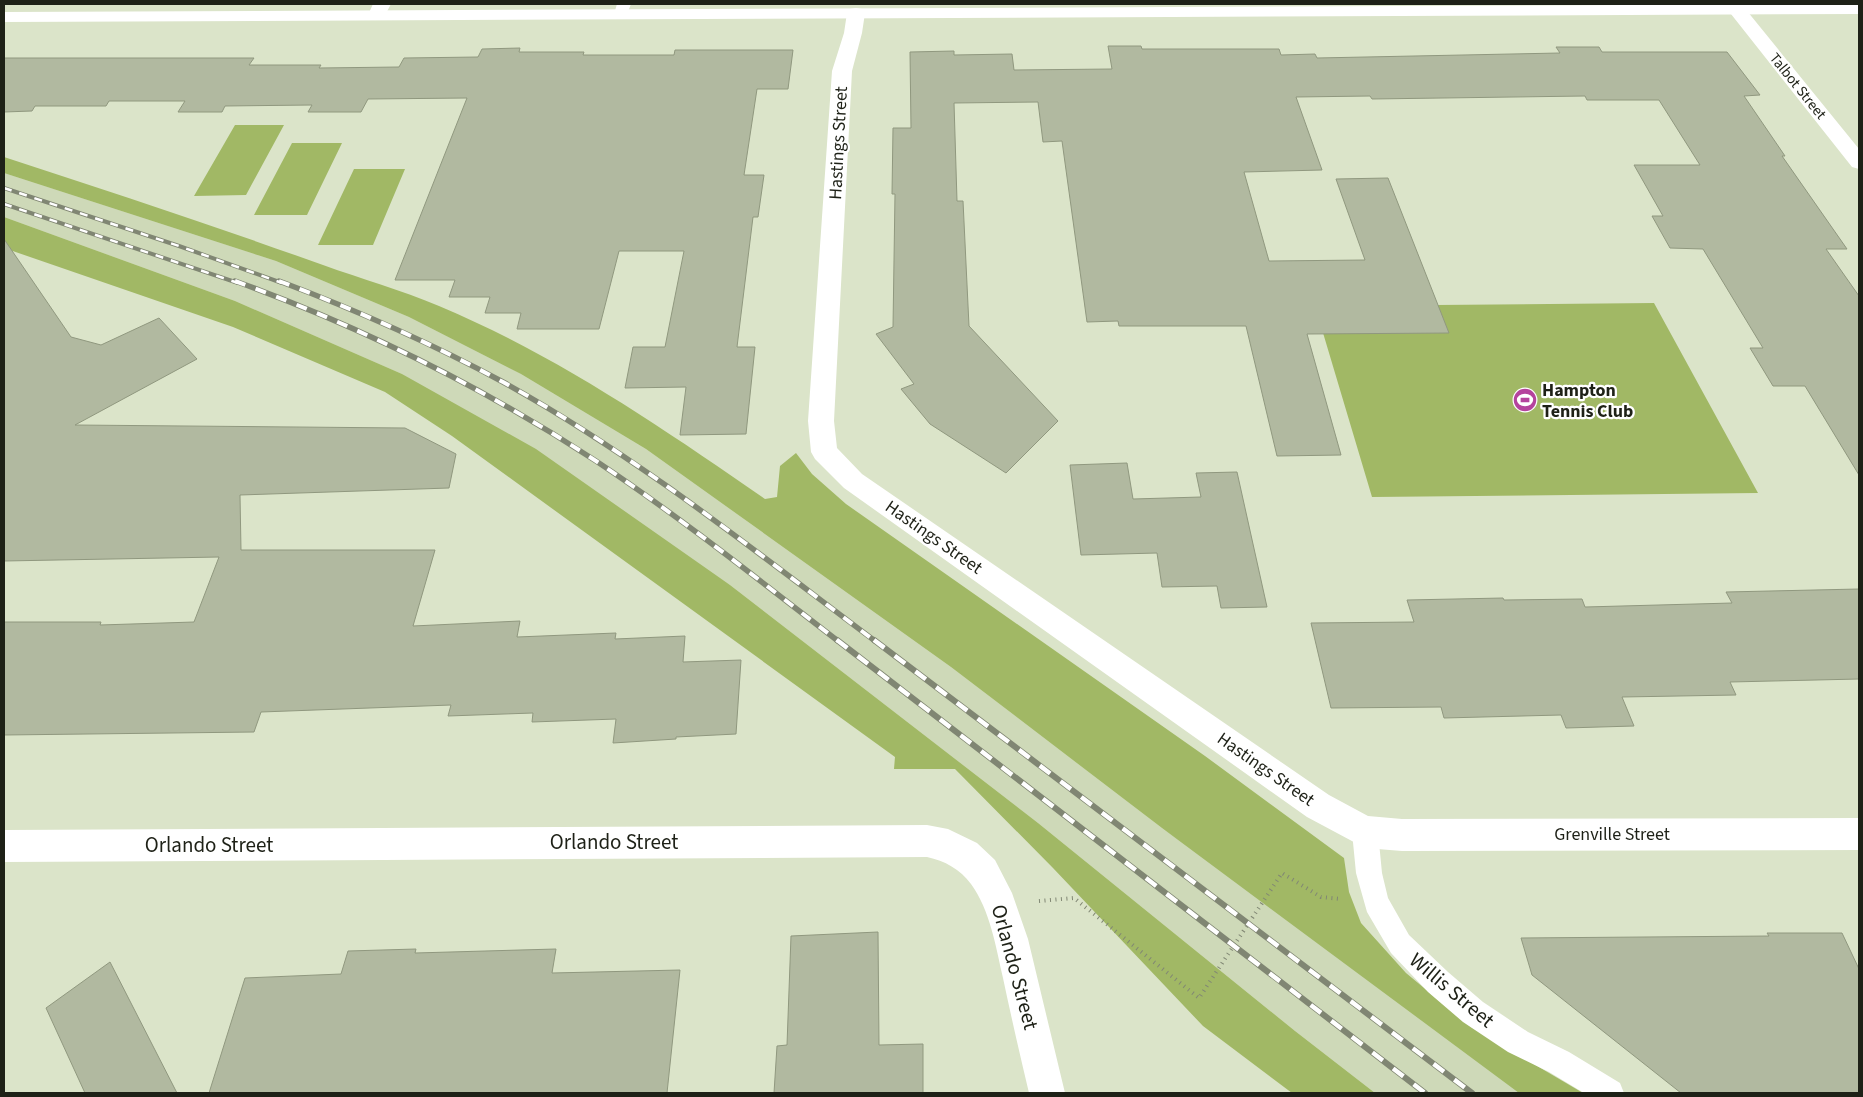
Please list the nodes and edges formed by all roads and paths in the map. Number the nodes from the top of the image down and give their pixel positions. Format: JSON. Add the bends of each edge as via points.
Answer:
{"nodes":[{"id":1,"x":1294,"y":7,"type":"edge"},
{"id":2,"x":379,"y":9,"type":"edge"},
{"id":3,"x":622,"y":9,"type":"edge"},
{"id":4,"x":1859,"y":9,"type":"edge"},
{"id":5,"x":1737,"y":10,"type":"junction"},
{"id":6,"x":835,"y":13,"type":"junction"},
{"id":7,"x":856,"y":13,"type":"junction"},
{"id":8,"x":4,"y":17,"type":"edge"},
{"id":9,"x":842,"y":71,"type":"junction"},
{"id":10,"x":1859,"y":162,"type":"edge"},
{"id":11,"x":1365,"y":832,"type":"junction"},
{"id":12,"x":1859,"y":834,"type":"edge"},
{"id":13,"x":4,"y":846,"type":"edge"},
{"id":14,"x":1376,"y":903,"type":"junction"},
{"id":15,"x":1000,"y":905,"type":"junction"},
{"id":16,"x":1047,"y":1093,"type":"edge"},
{"id":17,"x":1610,"y":1093,"type":"edge"}],
"edges":[{"from":1,"to":5,"type":"street"},
{"from":1,"to":7,"type":"street"},
{"from":2,"to":3,"type":"street"},
{"from":2,"to":8,"type":"street"},
{"from":3,"to":6,"type":"street"},
{"from":4,"to":5,"type":"street"},
{"from":5,"to":10,"type":"street","name":"Talbot Street"},
{"from":6,"to":7,"type":"street"},
{"from":6,"to":9,"type":"street","name":"Hastings Street"},
{"from":7,"to":9,"type":"street","name":"Hastings Street"},
{"from":9,"to":11,"type":"street","name":"Hastings Street","via":[[821,421],[824,452],[853,481],[1310,800]]},
{"from":11,"to":12,"type":"street","name":"Grenville Street","via":[[1402,835]]},
{"from":11,"to":14,"type":"lane","name":"Willis Street"},
{"from":13,"to":15,"type":"street","name":"Orlando Street","via":[[927,841],[948,845],[965,855],[983,872]]},
{"from":14,"to":15,"type":"path","via":[[1321,898],[1282,873],[1199,998],[1074,898]]},
{"from":14,"to":17,"type":"lane","name":"Willis Street","via":[[1400,944],[1473,1012],[1518,1042]]},
{"from":15,"to":16,"type":"street","name":"Orlando Street"}]}
